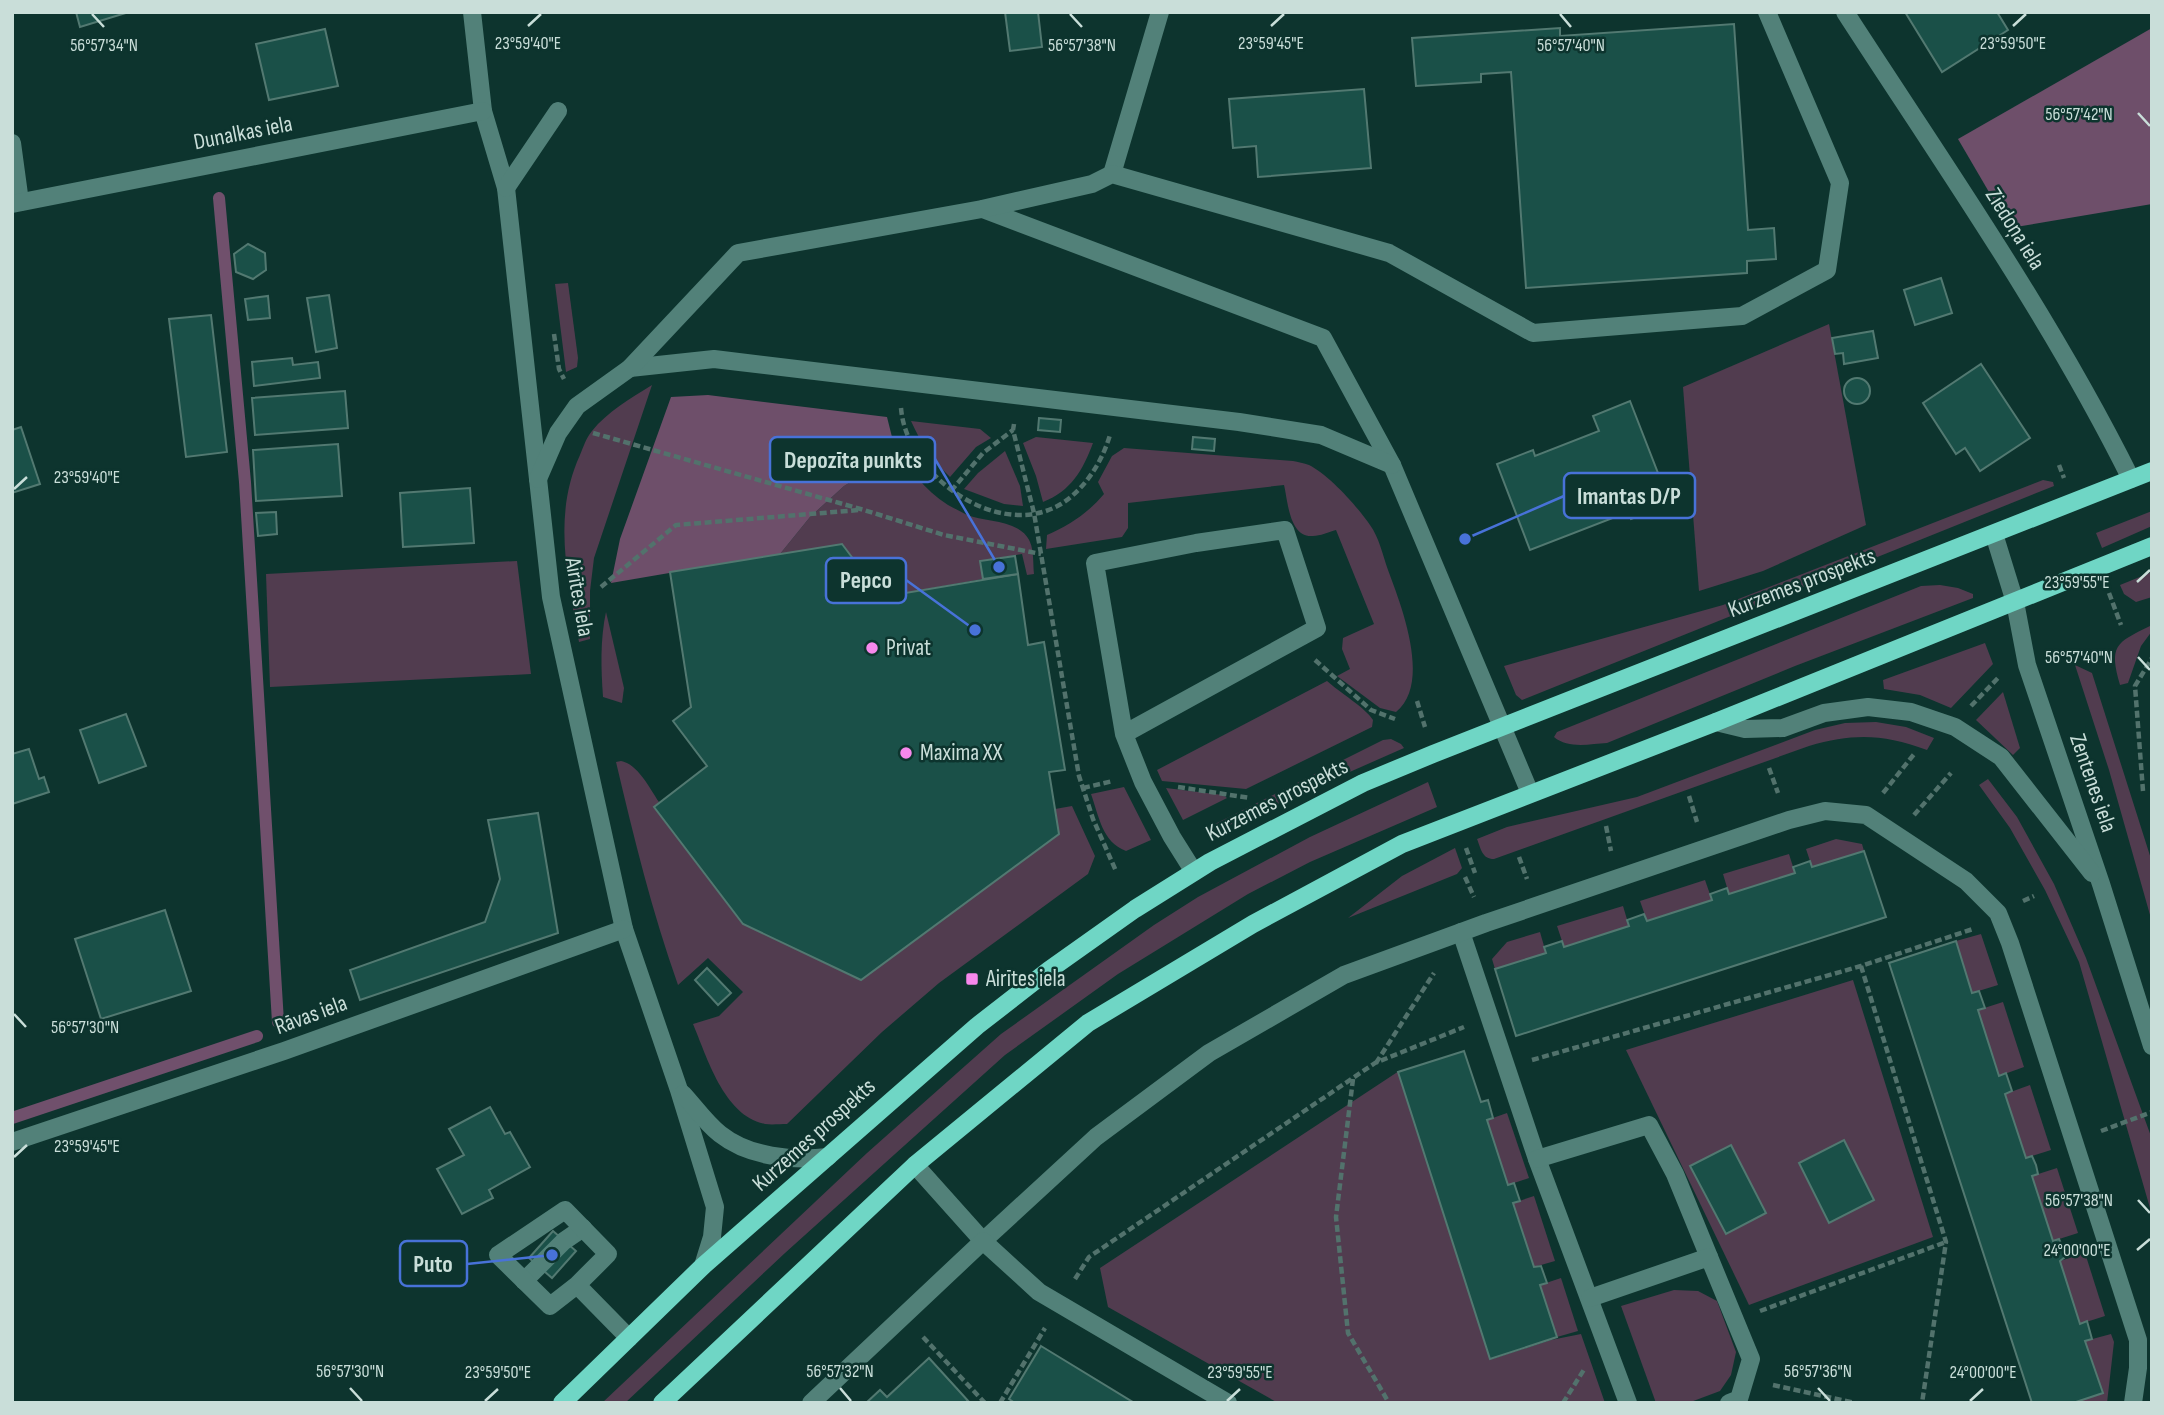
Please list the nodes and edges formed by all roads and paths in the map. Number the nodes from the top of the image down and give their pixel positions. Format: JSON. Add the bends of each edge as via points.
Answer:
{"nodes":[{"id":1,"x":472,"y":12,"type":"edge"},
{"id":2,"x":1160,"y":12,"type":"edge"},
{"id":3,"x":1768,"y":12,"type":"edge"},
{"id":4,"x":1845,"y":12,"type":"edge"},
{"id":5,"x":483,"y":111,"type":"junction"},
{"id":6,"x":558,"y":111,"type":"dead end"},
{"id":7,"x":12,"y":143,"type":"edge"},
{"id":8,"x":1112,"y":174,"type":"junction"},
{"id":9,"x":506,"y":188,"type":"junction"},
{"id":10,"x":16,"y":203,"type":"edge"},
{"id":11,"x":982,"y":209,"type":"junction"},
{"id":12,"x":630,"y":368,"type":"junction"},
{"id":13,"x":559,"y":369,"type":"dead end"},
{"id":14,"x":900,"y":398,"type":"dead end"},
{"id":15,"x":577,"y":406,"type":"junction"},
{"id":16,"x":1015,"y":420,"type":"dead end"},
{"id":17,"x":1113,"y":424,"type":"dead end"},
{"id":18,"x":1013,"y":430,"type":"junction"},
{"id":19,"x":1392,"y":465,"type":"junction"},
{"id":20,"x":2152,"y":471,"type":"edge"},
{"id":21,"x":2131,"y":479,"type":"junction"},
{"id":22,"x":538,"y":480,"type":"junction"},
{"id":23,"x":950,"y":491,"type":"junction"},
{"id":24,"x":864,"y":510,"type":"junction"},
{"id":25,"x":1034,"y":513,"type":"junction"},
{"id":26,"x":1994,"y":534,"type":"junction"},
{"id":27,"x":2152,"y":546,"type":"edge"},
{"id":28,"x":1041,"y":554,"type":"junction"},
{"id":29,"x":601,"y":587,"type":"dead end"},
{"id":30,"x":2106,"y":587,"type":"dead end"},
{"id":31,"x":2015,"y":601,"type":"junction"},
{"id":32,"x":2121,"y":625,"type":"dead end"},
{"id":33,"x":1294,"y":640,"type":"junction"},
{"id":34,"x":2152,"y":658,"type":"edge"},
{"id":35,"x":1998,"y":678,"type":"dead end"},
{"id":36,"x":1417,"y":701,"type":"dead end"},
{"id":37,"x":1963,"y":714,"type":"dead end"},
{"id":38,"x":1395,"y":719,"type":"dead end"},
{"id":39,"x":1716,"y":722,"type":"junction"},
{"id":40,"x":1501,"y":727,"type":"junction"},
{"id":41,"x":1124,"y":734,"type":"junction"},
{"id":42,"x":1427,"y":735,"type":"dead end"},
{"id":43,"x":1915,"y":753,"type":"dead end"},
{"id":44,"x":1951,"y":773,"type":"dead end"},
{"id":45,"x":1121,"y":779,"type":"dead end"},
{"id":46,"x":1176,"y":786,"type":"dead end"},
{"id":47,"x":1083,"y":788,"type":"junction"},
{"id":48,"x":2143,"y":791,"type":"dead end"},
{"id":49,"x":1530,"y":793,"type":"junction"},
{"id":50,"x":1251,"y":797,"type":"dead end"},
{"id":51,"x":1866,"y":815,"type":"junction"},
{"id":52,"x":1896,"y":835,"type":"junction"},
{"id":53,"x":1465,"y":844,"type":"dead end"},
{"id":54,"x":1116,"y":871,"type":"dead end"},
{"id":55,"x":1194,"y":872,"type":"junction"},
{"id":56,"x":1475,"y":873,"type":"dead end"},
{"id":57,"x":2101,"y":884,"type":"junction"},
{"id":58,"x":2034,"y":896,"type":"dead end"},
{"id":59,"x":1998,"y":913,"type":"junction"},
{"id":60,"x":624,"y":929,"type":"junction"},
{"id":61,"x":1461,"y":932,"type":"junction"},
{"id":62,"x":1861,"y":966,"type":"junction"},
{"id":63,"x":1490,"y":1016,"type":"junction"},
{"id":64,"x":2152,"y":1046,"type":"edge"},
{"id":65,"x":1375,"y":1063,"type":"junction"},
{"id":66,"x":1508,"y":1068,"type":"junction"},
{"id":67,"x":1353,"y":1079,"type":"junction"},
{"id":68,"x":679,"y":1090,"type":"junction"},
{"id":69,"x":2152,"y":1112,"type":"edge"},
{"id":70,"x":2073,"y":1139,"type":"junction"},
{"id":71,"x":12,"y":1142,"type":"edge"},
{"id":72,"x":828,"y":1157,"type":"junction"},
{"id":73,"x":1537,"y":1158,"type":"junction"},
{"id":74,"x":915,"y":1165,"type":"junction"},
{"id":75,"x":583,"y":1228,"type":"junction"},
{"id":76,"x":983,"y":1241,"type":"junction"},
{"id":77,"x":1946,"y":1242,"type":"junction"},
{"id":78,"x":1709,"y":1257,"type":"junction"},
{"id":79,"x":703,"y":1266,"type":"junction"},
{"id":80,"x":524,"y":1281,"type":"junction"},
{"id":81,"x":577,"y":1285,"type":"junction"},
{"id":82,"x":1590,"y":1298,"type":"junction"},
{"id":83,"x":1059,"y":1304,"type":"junction"},
{"id":84,"x":903,"y":1315,"type":"junction"},
{"id":85,"x":1735,"y":1321,"type":"junction"},
{"id":86,"x":629,"y":1338,"type":"junction"},
{"id":87,"x":1745,"y":1379,"type":"junction"},
{"id":88,"x":562,"y":1403,"type":"edge"},
{"id":89,"x":662,"y":1403,"type":"edge"},
{"id":90,"x":811,"y":1403,"type":"edge"},
{"id":91,"x":985,"y":1403,"type":"edge"},
{"id":92,"x":1000,"y":1403,"type":"edge"},
{"id":93,"x":1228,"y":1403,"type":"edge"},
{"id":94,"x":1389,"y":1403,"type":"edge"},
{"id":95,"x":1628,"y":1403,"type":"edge"},
{"id":96,"x":1729,"y":1403,"type":"edge"},
{"id":97,"x":1855,"y":1403,"type":"edge"},
{"id":98,"x":1923,"y":1403,"type":"edge"},
{"id":99,"x":2133,"y":1403,"type":"edge"}],
"edges":[{"from":1,"to":5,"type":"street","name":"Airītes iela"},
{"from":2,"to":8,"type":"street"},
{"from":3,"to":8,"type":"street","via":[[1840,183],[1827,270],[1742,316],[1533,333],[1389,253]]},
{"from":4,"to":21,"type":"street","name":"Ziedoņa iela","via":[[1976,212]]},
{"from":5,"to":9,"type":"street","name":"Airītes iela"},
{"from":5,"to":10,"type":"street","name":"Dunalkas iela"},
{"from":6,"to":9,"type":"street"},
{"from":7,"to":10,"type":"street"},
{"from":8,"to":11,"type":"street","via":[[1092,184]]},
{"from":9,"to":22,"type":"street","name":"Airītes iela"},
{"from":11,"to":12,"type":"street","via":[[738,253]]},
{"from":11,"to":19,"type":"street","via":[[1323,338]]},
{"from":12,"to":15,"type":"street"},
{"from":12,"to":19,"type":"street","via":[[714,359],[1239,422],[1321,436]]},
{"from":13,"to":15,"type":"path"},
{"from":14,"to":23,"type":"path","via":[[902,427],[915,453]]},
{"from":15,"to":22,"type":"street","via":[[558,433]]},
{"from":15,"to":24,"type":"path","via":[[590,432]]},
{"from":16,"to":18,"type":"path"},
{"from":17,"to":25,"type":"path","via":[[1101,458],[1080,488],[1060,505]]},
{"from":18,"to":23,"type":"path","via":[[983,453]]},
{"from":18,"to":25,"type":"path"},
{"from":19,"to":40,"type":"street"},
{"from":20,"to":21,"type":"main road","name":"Kurzemes prospekts"},
{"from":21,"to":26,"type":"main road","name":"Kurzemes prospekts"},
{"from":22,"to":60,"type":"street","name":"Airītes iela","via":[[551,597]]},
{"from":23,"to":25,"type":"path","via":[[982,507]]},
{"from":24,"to":28,"type":"path","via":[[944,535]]},
{"from":24,"to":29,"type":"path","via":[[676,525]]},
{"from":25,"to":28,"type":"path"},
{"from":26,"to":31,"type":"street","name":"Zentenes iela"},
{"from":26,"to":40,"type":"main road","name":"Kurzemes prospekts"},
{"from":27,"to":31,"type":"main road"},
{"from":28,"to":47,"type":"path"},
{"from":30,"to":32,"type":"path"},
{"from":31,"to":39,"type":"main road"},
{"from":31,"to":57,"type":"street","name":"Zentenes iela","via":[[2027,666]]},
{"from":33,"to":38,"type":"path","via":[[1371,710]]},
{"from":33,"to":41,"type":"street"},
{"from":33,"to":41,"type":"street","via":[[1317,628],[1284,530],[1094,563]]},
{"from":34,"to":48,"type":"path","via":[[2135,686]]},
{"from":35,"to":37,"type":"path"},
{"from":36,"to":42,"type":"path"},
{"from":39,"to":49,"type":"main road"},
{"from":39,"to":57,"type":"street","via":[[1745,729],[1783,728],[1824,713],[1868,708],[1911,712],[1955,727],[2001,758]]},
{"from":40,"to":49,"type":"street"},
{"from":40,"to":55,"type":"main road","name":"Kurzemes prospekts","via":[[1363,783]]},
{"from":41,"to":55,"type":"street","via":[[1143,782]]},
{"from":43,"to":51,"type":"path"},
{"from":44,"to":52,"type":"path"},
{"from":45,"to":47,"type":"path"},
{"from":46,"to":50,"type":"path"},
{"from":47,"to":54,"type":"path"},
{"from":49,"to":74,"type":"main road","via":[[1402,845],[1253,924],[1088,1023]]},
{"from":51,"to":52,"type":"street"},
{"from":51,"to":61,"type":"street","via":[[1825,811],[1789,820]]},
{"from":52,"to":59,"type":"street","via":[[1966,881]]},
{"from":53,"to":56,"type":"path"},
{"from":55,"to":72,"type":"main road","name":"Kurzemes prospekts","via":[[1135,909],[987,1018]]},
{"from":57,"to":64,"type":"street","name":"Zentenes iela"},
{"from":58,"to":59,"type":"path"},
{"from":59,"to":62,"type":"path","via":[[1975,928]]},
{"from":59,"to":70,"type":"street"},
{"from":60,"to":68,"type":"street","name":"Airītes iela"},
{"from":60,"to":71,"type":"street","name":"Rāvas iela"},
{"from":61,"to":63,"type":"street"},
{"from":61,"to":65,"type":"path"},
{"from":61,"to":76,"type":"street","via":[[1344,975],[1209,1053],[1096,1137]]},
{"from":62,"to":66,"type":"path"},
{"from":62,"to":77,"type":"path"},
{"from":63,"to":65,"type":"path"},
{"from":63,"to":66,"type":"street"},
{"from":65,"to":67,"type":"path"},
{"from":66,"to":73,"type":"street"},
{"from":67,"to":83,"type":"path","via":[[1089,1257]]},
{"from":67,"to":94,"type":"path","via":[[1336,1217],[1349,1333]]},
{"from":68,"to":72,"type":"street","name":"Airītes iela","via":[[719,1134],[744,1148],[800,1160]]},
{"from":68,"to":79,"type":"street","via":[[715,1208]]},
{"from":69,"to":70,"type":"path"},
{"from":70,"to":99,"type":"street","via":[[2138,1340]]},
{"from":72,"to":79,"type":"main road","name":"Kurzemes prospekts"},
{"from":73,"to":78,"type":"street","via":[[1648,1125],[1675,1174]]},
{"from":73,"to":82,"type":"street"},
{"from":74,"to":76,"type":"street"},
{"from":74,"to":89,"type":"main road"},
{"from":75,"to":80,"type":"street"},
{"from":75,"to":80,"type":"street","via":[[565,1210],[498,1255]]},
{"from":75,"to":81,"type":"street","via":[[608,1254]]},
{"from":76,"to":83,"type":"street","via":[[1039,1292]]},
{"from":76,"to":84,"type":"street"},
{"from":77,"to":85,"type":"path"},
{"from":77,"to":98,"type":"path"},
{"from":78,"to":82,"type":"street"},
{"from":78,"to":85,"type":"street"},
{"from":79,"to":86,"type":"main road","name":"Kurzemes prospekts"},
{"from":80,"to":81,"type":"street","via":[[550,1306]]},
{"from":81,"to":86,"type":"street"},
{"from":82,"to":95,"type":"street"},
{"from":83,"to":92,"type":"path"},
{"from":83,"to":93,"type":"street"},
{"from":84,"to":90,"type":"street"},
{"from":84,"to":91,"type":"path"},
{"from":85,"to":87,"type":"street","via":[[1751,1359]]},
{"from":86,"to":88,"type":"main road","name":"Kurzemes prospekts"},
{"from":87,"to":96,"type":"street","via":[[1739,1399]]},
{"from":87,"to":97,"type":"path"}]}
